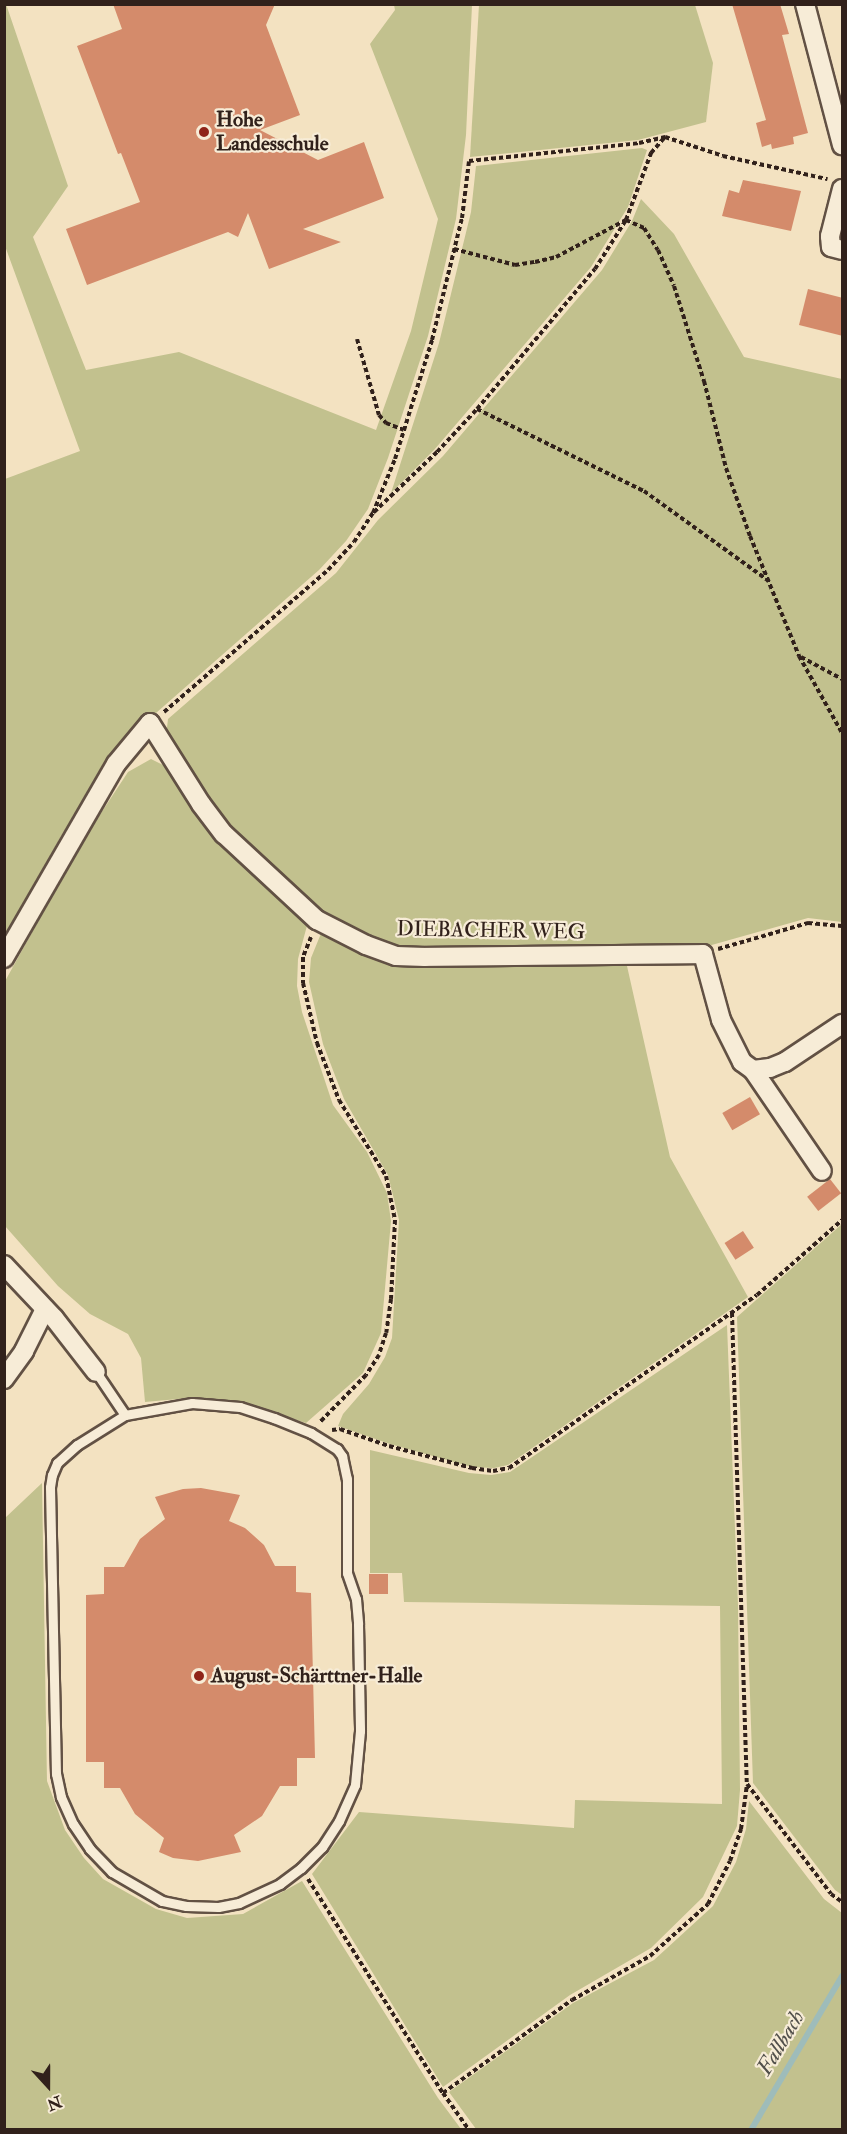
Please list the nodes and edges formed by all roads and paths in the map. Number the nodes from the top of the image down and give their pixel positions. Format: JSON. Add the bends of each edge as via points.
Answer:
{"nodes":[{"id":1,"x":805,"y":4,"type":"edge"},
{"id":2,"x":665,"y":137,"type":"junction"},
{"id":3,"x":843,"y":145,"type":"edge"},
{"id":4,"x":840,"y":189,"type":"edge"},
{"id":5,"x":626,"y":220,"type":"junction"},
{"id":6,"x":454,"y":249,"type":"junction"},
{"id":7,"x":843,"y":250,"type":"edge"},
{"id":8,"x":357,"y":339,"type":"dead end"},
{"id":9,"x":477,"y":409,"type":"junction"},
{"id":10,"x":404,"y":430,"type":"junction"},
{"id":11,"x":373,"y":513,"type":"junction"},
{"id":12,"x":770,"y":582,"type":"junction"},
{"id":13,"x":799,"y":656,"type":"junction"},
{"id":14,"x":843,"y":679,"type":"edge"},
{"id":15,"x":150,"y":723,"type":"junction"},
{"id":16,"x":843,"y":733,"type":"edge"},
{"id":17,"x":316,"y":920,"type":"junction"},
{"id":18,"x":843,"y":926,"type":"edge"},
{"id":19,"x":703,"y":954,"type":"junction"},
{"id":20,"x":4,"y":958,"type":"edge"},
{"id":21,"x":843,"y":1024,"type":"edge"},
{"id":22,"x":753,"y":1070,"type":"junction"},
{"id":23,"x":822,"y":1171,"type":"dead end"},
{"id":24,"x":843,"y":1220,"type":"edge"},
{"id":25,"x":4,"y":1265,"type":"edge"},
{"id":26,"x":45,"y":1309,"type":"junction"},
{"id":27,"x":732,"y":1313,"type":"junction"},
{"id":28,"x":96,"y":1372,"type":"joint"},
{"id":29,"x":4,"y":1379,"type":"edge"},
{"id":30,"x":125,"y":1415,"type":"junction"},
{"id":31,"x":311,"y":1433,"type":"junction"},
{"id":32,"x":747,"y":1784,"type":"junction"},
{"id":33,"x":301,"y":1868,"type":"junction"},
{"id":34,"x":843,"y":1902,"type":"edge"},
{"id":35,"x":442,"y":2093,"type":"junction"},
{"id":36,"x":469,"y":2130,"type":"edge"}],
"edges":[{"from":1,"to":3,"type":"street"},
{"from":2,"to":4,"type":"path"},
{"from":2,"to":5,"type":"path","via":[[651,153]]},
{"from":2,"to":6,"type":"path","via":[[469,161]]},
{"from":4,"to":7,"type":"street","via":[[830,236],[831,247]]},
{"from":5,"to":6,"type":"path","via":[[556,257],[535,262],[514,265]]},
{"from":5,"to":9,"type":"path","via":[[595,268]]},
{"from":5,"to":12,"type":"path","via":[[644,228],[674,286],[726,468]]},
{"from":6,"to":10,"type":"path","via":[[432,340]]},
{"from":8,"to":10,"type":"path","via":[[379,415],[386,423]]},
{"from":9,"to":11,"type":"path"},
{"from":9,"to":12,"type":"path","via":[[644,491]]},
{"from":10,"to":11,"type":"path"},
{"from":11,"to":15,"type":"path","via":[[354,542],[328,570]]},
{"from":12,"to":13,"type":"path"},
{"from":13,"to":14,"type":"path"},
{"from":13,"to":16,"type":"path"},
{"from":15,"to":17,"type":"street","name":"DIEBACHER WEG","via":[[224,834]]},
{"from":15,"to":20,"type":"street","via":[[116,764]]},
{"from":17,"to":19,"type":"street","name":"DIEBACHER WEG","via":[[396,956]]},
{"from":17,"to":31,"type":"path","via":[[303,957],[307,1008],[339,1100],[386,1176],[395,1220],[391,1299],[379,1355],[366,1375]]},
{"from":18,"to":19,"type":"path","via":[[800,925]]},
{"from":19,"to":22,"type":"street","via":[[721,1020],[742,1062]]},
{"from":21,"to":22,"type":"street","via":[[785,1062]]},
{"from":22,"to":23,"type":"street"},
{"from":24,"to":27,"type":"path"},
{"from":25,"to":26,"type":"street"},
{"from":26,"to":28,"type":"street"},
{"from":26,"to":29,"type":"street","via":[[24,1352]]},
{"from":27,"to":31,"type":"path","via":[[509,1468],[472,1468],[340,1429]]},
{"from":27,"to":32,"type":"path"},
{"from":28,"to":30,"type":"lane"},
{"from":30,"to":31,"type":"lane","via":[[192,1403],[216,1404],[240,1407]]},
{"from":30,"to":33,"type":"lane","via":[[77,1445],[57,1463],[50,1487],[56,1774],[61,1797],[90,1849],[112,1872],[162,1901],[196,1906],[239,1903],[280,1884]]},
{"from":31,"to":33,"type":"lane","via":[[337,1449],[345,1467],[347,1573],[356,1599],[360,1731],[355,1785],[339,1821],[322,1847]]},
{"from":32,"to":34,"type":"path","via":[[831,1894]]},
{"from":32,"to":35,"type":"path","via":[[741,1829],[708,1904],[650,1956],[572,2000]]},
{"from":33,"to":35,"type":"path"},
{"from":35,"to":36,"type":"path"}]}
